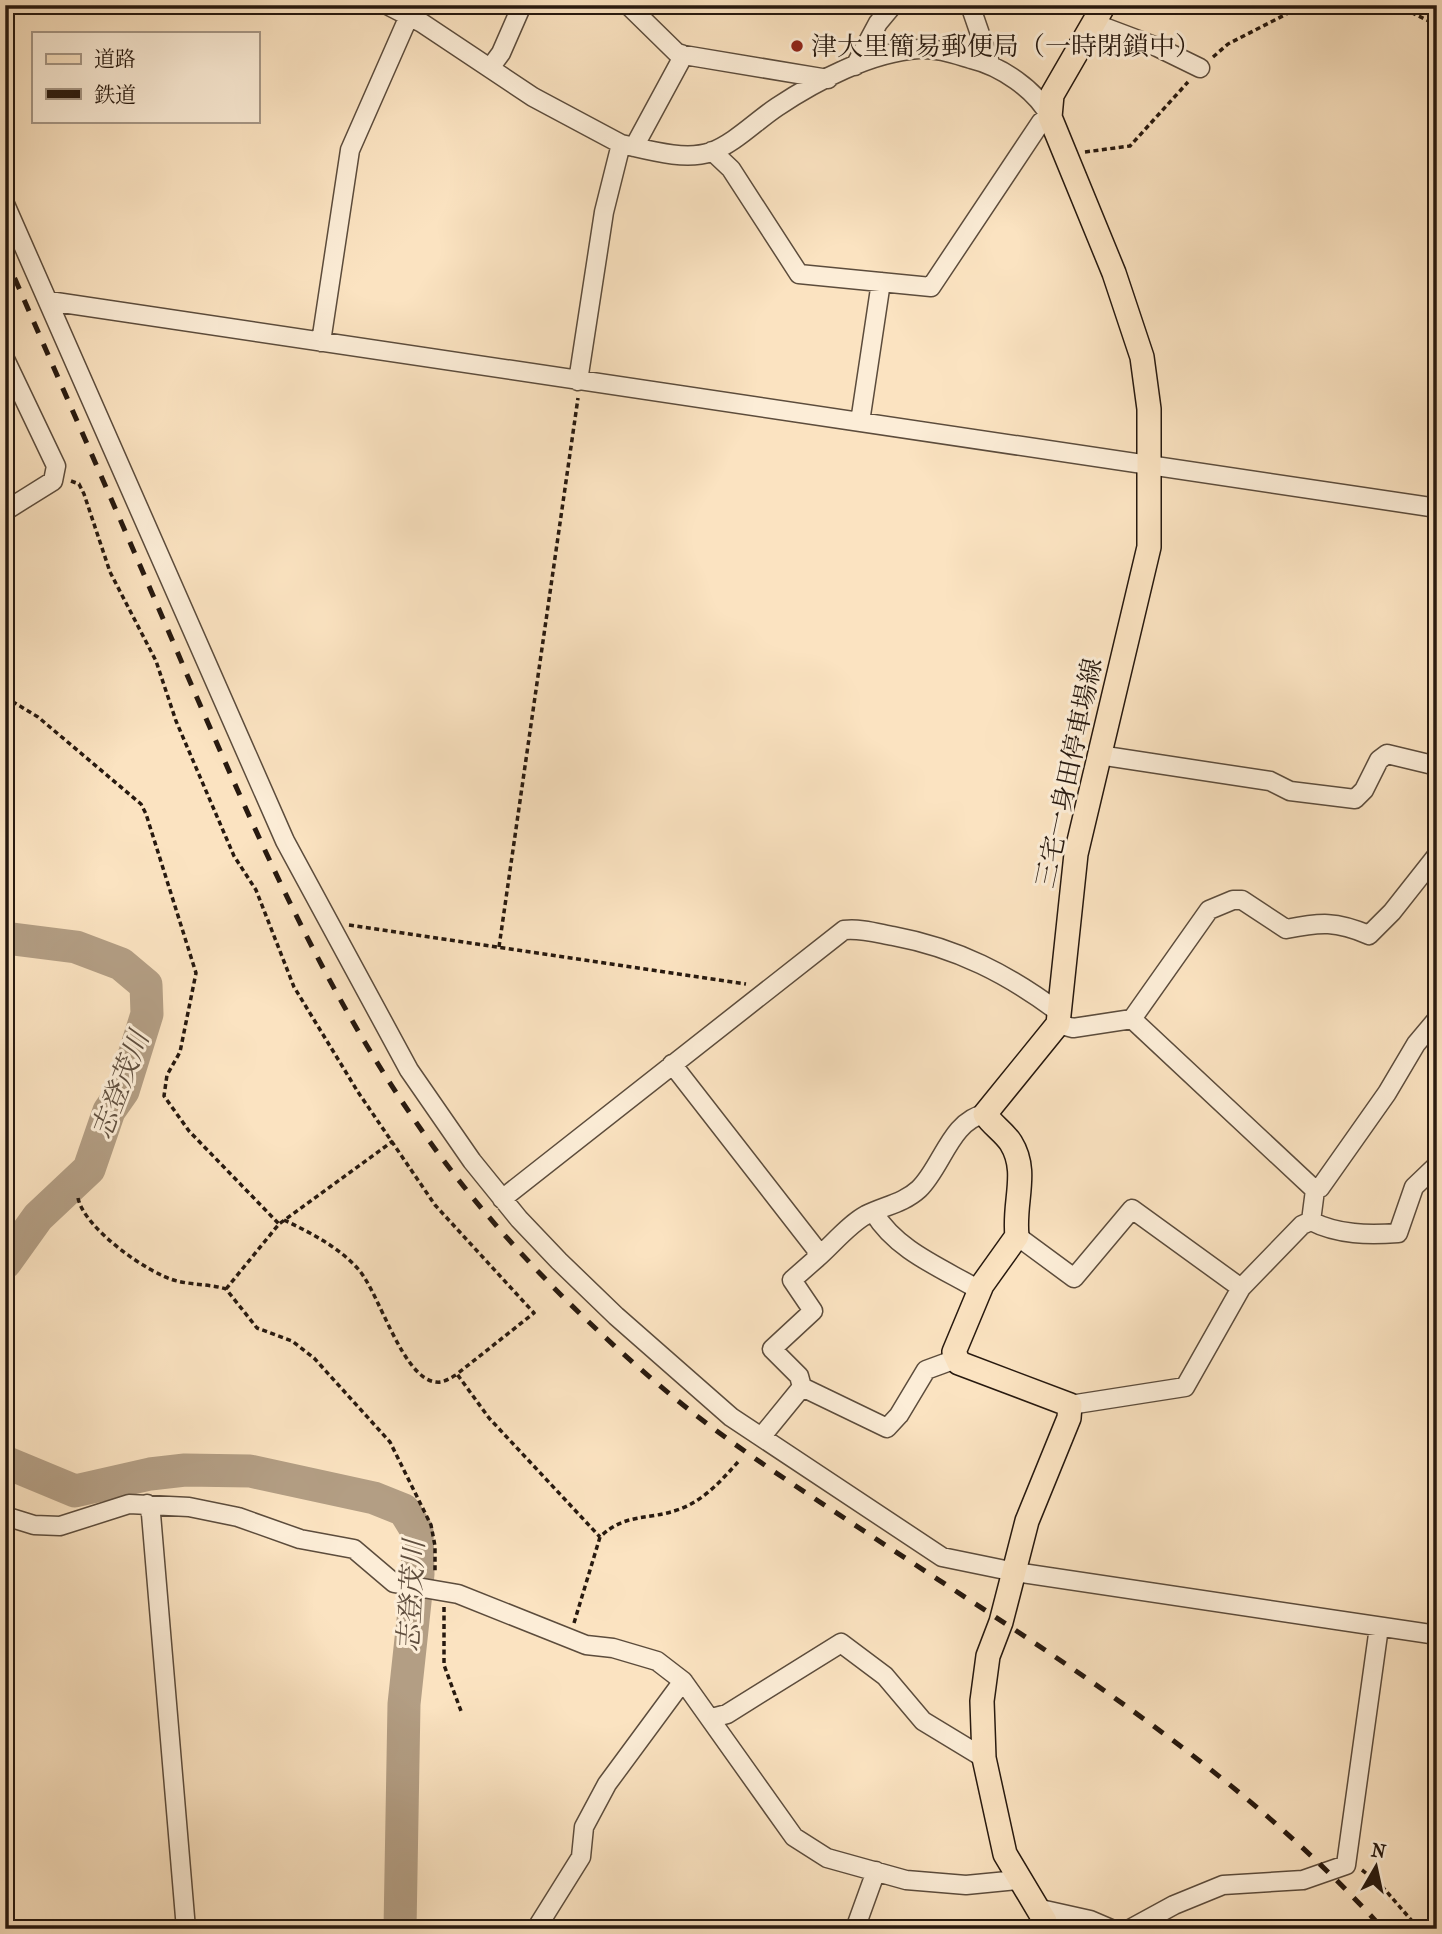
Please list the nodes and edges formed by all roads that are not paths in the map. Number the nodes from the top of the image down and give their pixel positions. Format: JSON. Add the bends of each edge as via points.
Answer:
{"nodes":[{"id":1,"x":522,"y":5,"type":"edge"},
{"id":2,"x":628,"y":5,"type":"edge"},
{"id":3,"x":893,"y":5,"type":"edge"},
{"id":4,"x":970,"y":5,"type":"edge"},
{"id":5,"x":399,"y":9,"type":"edge"},
{"id":6,"x":1100,"y":15,"type":"edge"},
{"id":7,"x":681,"y":54,"type":"junction"},
{"id":8,"x":990,"y":63,"type":"junction"},
{"id":9,"x":855,"y":66,"type":"junction"},
{"id":10,"x":489,"y":68,"type":"junction"},
{"id":11,"x":1200,"y":68,"type":"road end"},
{"id":12,"x":828,"y":79,"type":"junction"},
{"id":13,"x":1050,"y":117,"type":"junction"},
{"id":14,"x":628,"y":146,"type":"junction"},
{"id":15,"x":712,"y":151,"type":"junction"},
{"id":16,"x":5,"y":204,"type":"edge"},
{"id":17,"x":881,"y":282,"type":"junction"},
{"id":18,"x":49,"y":301,"type":"junction"},
{"id":19,"x":321,"y":342,"type":"junction"},
{"id":20,"x":5,"y":359,"type":"edge"},
{"id":21,"x":580,"y":381,"type":"junction"},
{"id":22,"x":860,"y":422,"type":"junction"},
{"id":23,"x":1149,"y":465,"type":"junction"},
{"id":24,"x":1437,"y":508,"type":"edge"},
{"id":25,"x":5,"y":511,"type":"edge"},
{"id":26,"x":1099,"y":755,"type":"junction"},
{"id":27,"x":1437,"y":766,"type":"edge"},
{"id":28,"x":1435,"y":863,"type":"edge"},
{"id":29,"x":1059,"y":1018,"type":"junction"},
{"id":30,"x":1132,"y":1019,"type":"junction"},
{"id":31,"x":1437,"y":1019,"type":"edge"},
{"id":32,"x":673,"y":1064,"type":"junction"},
{"id":33,"x":985,"y":1114,"type":"junction"},
{"id":34,"x":1437,"y":1166,"type":"edge"},
{"id":35,"x":1315,"y":1190,"type":"junction"},
{"id":36,"x":502,"y":1199,"type":"junction"},
{"id":37,"x":874,"y":1213,"type":"junction"},
{"id":38,"x":1311,"y":1221,"type":"junction"},
{"id":39,"x":1017,"y":1236,"type":"junction"},
{"id":40,"x":817,"y":1258,"type":"junction"},
{"id":41,"x":1241,"y":1289,"type":"junction"},
{"id":42,"x":979,"y":1290,"type":"junction"},
{"id":43,"x":956,"y":1359,"type":"junction"},
{"id":44,"x":802,"y":1387,"type":"junction"},
{"id":45,"x":1070,"y":1405,"type":"junction"},
{"id":46,"x":762,"y":1436,"type":"junction"},
{"id":47,"x":147,"y":1504,"type":"junction"},
{"id":48,"x":5,"y":1516,"type":"edge"},
{"id":49,"x":1015,"y":1572,"type":"junction"},
{"id":50,"x":1379,"y":1627,"type":"junction"},
{"id":51,"x":1437,"y":1635,"type":"edge"},
{"id":52,"x":684,"y":1681,"type":"junction"},
{"id":53,"x":712,"y":1718,"type":"junction"},
{"id":54,"x":984,"y":1758,"type":"junction"},
{"id":55,"x":876,"y":1871,"type":"junction"},
{"id":56,"x":1018,"y":1880,"type":"junction"},
{"id":57,"x":1036,"y":1908,"type":"junction"},
{"id":58,"x":186,"y":1929,"type":"edge"},
{"id":59,"x":536,"y":1929,"type":"edge"},
{"id":60,"x":855,"y":1929,"type":"edge"},
{"id":61,"x":1046,"y":1929,"type":"edge"},
{"id":62,"x":1111,"y":1929,"type":"edge"},
{"id":63,"x":1130,"y":1929,"type":"edge"}],
"edges":[{"from":1,"to":10,"type":"street"},
{"from":2,"to":7,"type":"street"},
{"from":3,"to":9,"type":"street"},
{"from":4,"to":8,"type":"street"},
{"from":5,"to":10,"type":"street"},
{"from":5,"to":19,"type":"street","via":[[350,150]]},
{"from":6,"to":11,"type":"street"},
{"from":6,"to":13,"type":"main road","via":[[1052,95]]},
{"from":7,"to":12,"type":"street"},
{"from":7,"to":14,"type":"street"},
{"from":8,"to":9,"type":"street","via":[[918,49]]},
{"from":8,"to":13,"type":"street","via":[[1042,102]]},
{"from":9,"to":12,"type":"street"},
{"from":10,"to":14,"type":"street","via":[[533,97]]},
{"from":12,"to":15,"type":"street"},
{"from":13,"to":17,"type":"street","via":[[1041,122],[931,287]]},
{"from":13,"to":23,"type":"main road","name":"三宅一身田停車場線","via":[[1114,273],[1142,357],[1149,409]]},
{"from":14,"to":15,"type":"street","via":[[688,155]]},
{"from":14,"to":21,"type":"street","via":[[604,212]]},
{"from":15,"to":17,"type":"street","via":[[731,169],[799,274]]},
{"from":16,"to":18,"type":"street"},
{"from":17,"to":22,"type":"street"},
{"from":18,"to":19,"type":"street"},
{"from":18,"to":36,"type":"street","via":[[285,841],[409,1070]]},
{"from":19,"to":21,"type":"street"},
{"from":20,"to":25,"type":"street","via":[[53,456],[56,476]]},
{"from":21,"to":22,"type":"street"},
{"from":22,"to":23,"type":"street"},
{"from":23,"to":24,"type":"street"},
{"from":23,"to":26,"type":"main road","name":"三宅一身田停車場線","via":[[1149,547]]},
{"from":26,"to":27,"type":"street","via":[[1270,781],[1290,791],[1349,800],[1361,794],[1387,754]]},
{"from":26,"to":29,"type":"main road","name":"三宅一身田停車場線","via":[[1076,854]]},
{"from":28,"to":30,"type":"street","via":[[1369,934],[1327,922],[1286,929],[1242,900],[1209,910]]},
{"from":29,"to":30,"type":"street","via":[[1073,1028]]},
{"from":29,"to":32,"type":"street","via":[[1000,972],[952,951],[930,943],[844,930]]},
{"from":29,"to":33,"type":"main road"},
{"from":30,"to":35,"type":"street"},
{"from":31,"to":35,"type":"street"},
{"from":32,"to":36,"type":"street"},
{"from":32,"to":40,"type":"street","via":[[816,1249]]},
{"from":33,"to":37,"type":"street","via":[[974,1116],[963,1126],[919,1188]]},
{"from":33,"to":39,"type":"main road","via":[[1009,1140],[1019,1164]]},
{"from":34,"to":38,"type":"street","via":[[1414,1187],[1398,1233],[1370,1235],[1325,1228]]},
{"from":35,"to":38,"type":"street"},
{"from":36,"to":46,"type":"street","via":[[616,1316],[719,1407]]},
{"from":37,"to":40,"type":"street"},
{"from":37,"to":42,"type":"street","via":[[898,1244]]},
{"from":38,"to":41,"type":"street"},
{"from":39,"to":41,"type":"street","via":[[1074,1278],[1132,1209]]},
{"from":39,"to":42,"type":"main road"},
{"from":40,"to":44,"type":"street","via":[[792,1280],[813,1311],[772,1349],[799,1376]]},
{"from":41,"to":45,"type":"street","via":[[1185,1387]]},
{"from":42,"to":43,"type":"main road","via":[[955,1343]]},
{"from":43,"to":44,"type":"street","via":[[926,1370],[887,1428]]},
{"from":43,"to":45,"type":"main road"},
{"from":44,"to":46,"type":"street"},
{"from":45,"to":49,"type":"main road","via":[[1069,1418],[1027,1521]]},
{"from":46,"to":49,"type":"street","via":[[942,1557]]},
{"from":47,"to":48,"type":"street","via":[[119,1506],[60,1526],[34,1525]]},
{"from":47,"to":52,"type":"street","via":[[212,1511],[300,1539],[347,1546],[394,1583],[489,1605],[586,1645],[594,1643],[657,1661]]},
{"from":47,"to":58,"type":"street"},
{"from":49,"to":50,"type":"street"},
{"from":49,"to":54,"type":"main road","via":[[988,1656],[982,1701]]},
{"from":50,"to":51,"type":"street"},
{"from":50,"to":63,"type":"street","via":[[1346,1865],[1303,1880],[1223,1885]]},
{"from":52,"to":53,"type":"street"},
{"from":52,"to":59,"type":"street","via":[[607,1784],[584,1827],[581,1857]]},
{"from":53,"to":54,"type":"street","via":[[727,1714],[841,1643],[886,1676],[923,1721]]},
{"from":53,"to":55,"type":"street","via":[[802,1844],[827,1858]]},
{"from":54,"to":56,"type":"main road","via":[[1004,1854]]},
{"from":55,"to":56,"type":"street","via":[[906,1880],[966,1885]]},
{"from":55,"to":60,"type":"street"},
{"from":56,"to":57,"type":"main road"},
{"from":57,"to":61,"type":"main road"},
{"from":57,"to":62,"type":"street"}]}
